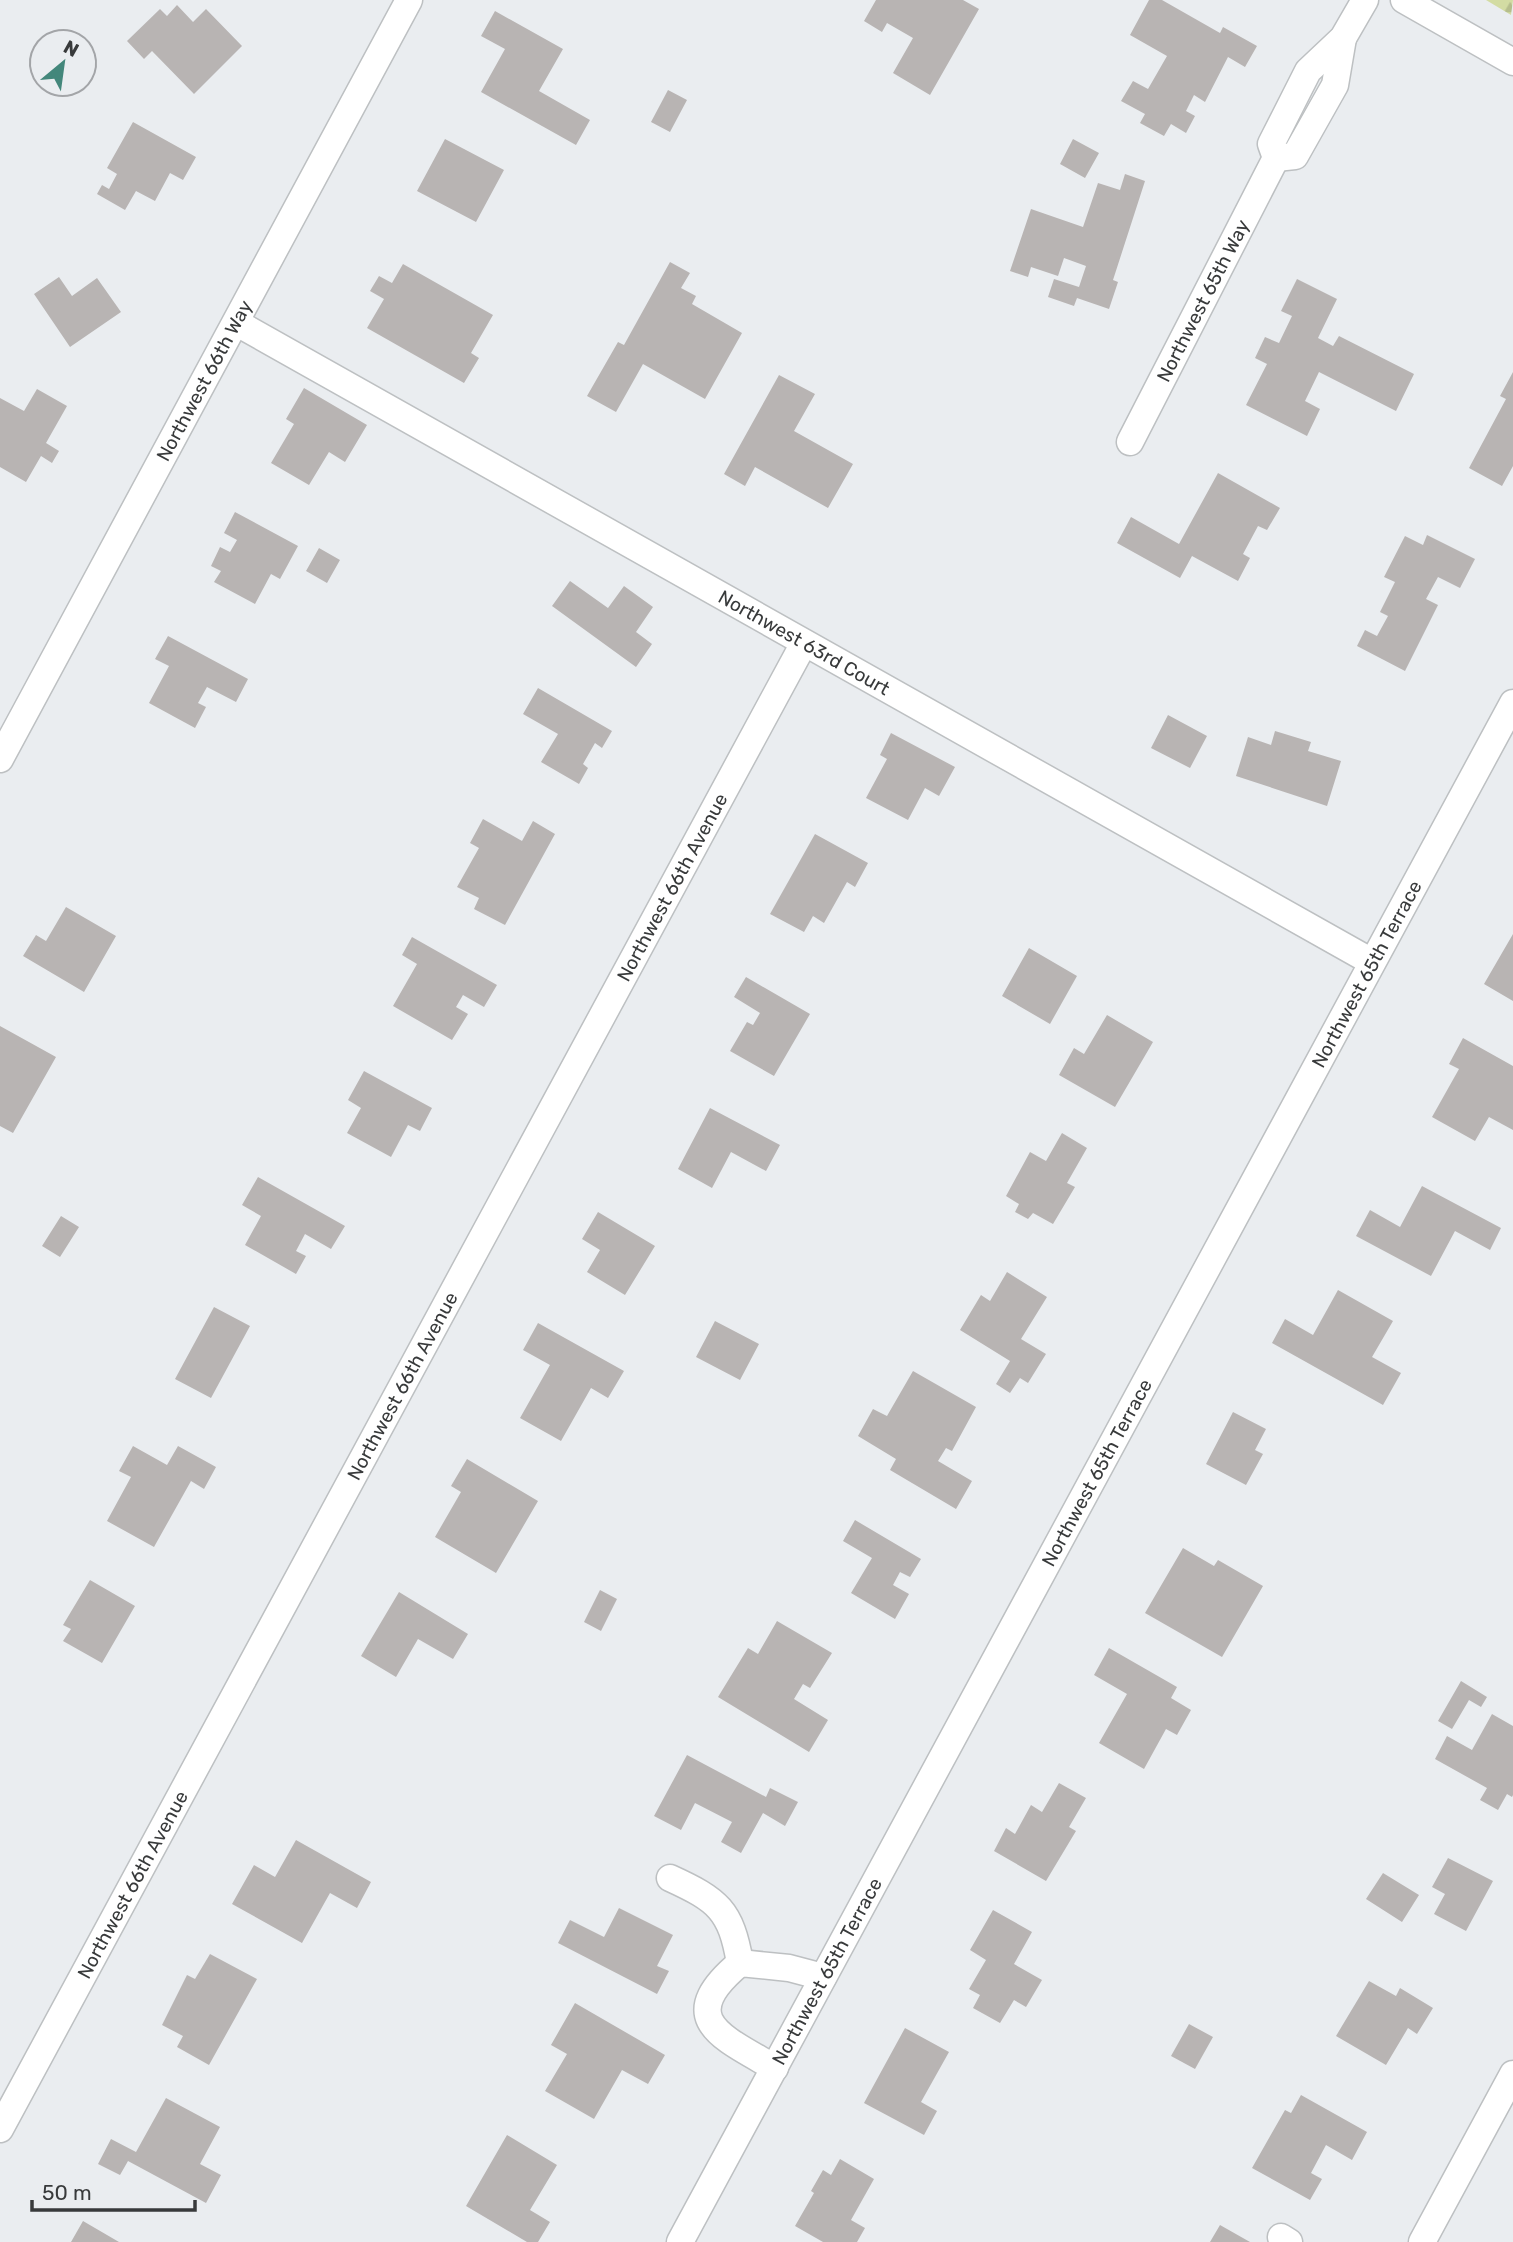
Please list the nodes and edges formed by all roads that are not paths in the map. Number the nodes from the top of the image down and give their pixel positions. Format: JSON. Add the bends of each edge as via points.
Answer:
{"nodes":[{"id":1,"x":409,"y":0,"type":"edge"},
{"id":2,"x":1365,"y":0,"type":"edge"},
{"id":3,"x":1404,"y":0,"type":"edge"},
{"id":4,"x":1343,"y":38,"type":"junction"},
{"id":5,"x":1513,"y":62,"type":"edge"},
{"id":6,"x":1296,"y":92,"type":"junction"},
{"id":7,"x":1323,"y":107,"type":"junction"},
{"id":8,"x":1276,"y":158,"type":"junction"},
{"id":9,"x":237,"y":323,"type":"junction"},
{"id":10,"x":1130,"y":442,"type":"dead end"},
{"id":11,"x":804,"y":643,"type":"junction"},
{"id":12,"x":1513,"y":703,"type":"edge"},
{"id":13,"x":0,"y":759,"type":"edge"},
{"id":14,"x":1372,"y":962,"type":"junction"},
{"id":15,"x":670,"y":1878,"type":"dead end"},
{"id":16,"x":740,"y":1964,"type":"junction"},
{"id":17,"x":824,"y":1977,"type":"junction"},
{"id":18,"x":775,"y":2068,"type":"junction"},
{"id":19,"x":1513,"y":2074,"type":"edge"},
{"id":20,"x":0,"y":2129,"type":"edge"},
{"id":21,"x":680,"y":2242,"type":"edge"},
{"id":22,"x":1422,"y":2242,"type":"edge"}],
"edges":[{"from":1,"to":9,"type":"street","name":"Northwest 66th Way"},
{"from":2,"to":4,"type":"street","name":"Northwest 65th Way"},
{"from":3,"to":5,"type":"street"},
{"from":4,"to":6,"type":"street","name":"Northwest 65th Way","via":[[1308,71]]},
{"from":4,"to":7,"type":"street","name":"Northwest 65th Way","via":[[1335,85]]},
{"from":6,"to":7,"type":"street"},
{"from":6,"to":8,"type":"street","name":"Northwest 65th Way","via":[[1271,144]]},
{"from":7,"to":8,"type":"street","name":"Northwest 65th Way","via":[[1295,156]]},
{"from":8,"to":10,"type":"street","name":"Northwest 65th Way"},
{"from":9,"to":11,"type":"street","name":"Northwest 63rd Court"},
{"from":9,"to":13,"type":"street","name":"Northwest 66th Way"},
{"from":11,"to":14,"type":"street","name":"Northwest 63rd Court"},
{"from":11,"to":20,"type":"street","name":"Northwest 66th Avenue"},
{"from":12,"to":14,"type":"street","name":"Northwest 65th Terrace"},
{"from":14,"to":17,"type":"street","name":"Northwest 65th Terrace"},
{"from":15,"to":16,"type":"street","via":[[714,1902],[735,1935]]},
{"from":16,"to":17,"type":"street","via":[[789,1968]]},
{"from":16,"to":18,"type":"street","via":[[712,1993],[705,2010],[709,2024]]},
{"from":17,"to":18,"type":"street","name":"Northwest 65th Terrace"},
{"from":18,"to":21,"type":"street","name":"Northwest 65th Terrace"},
{"from":19,"to":22,"type":"street"}]}
